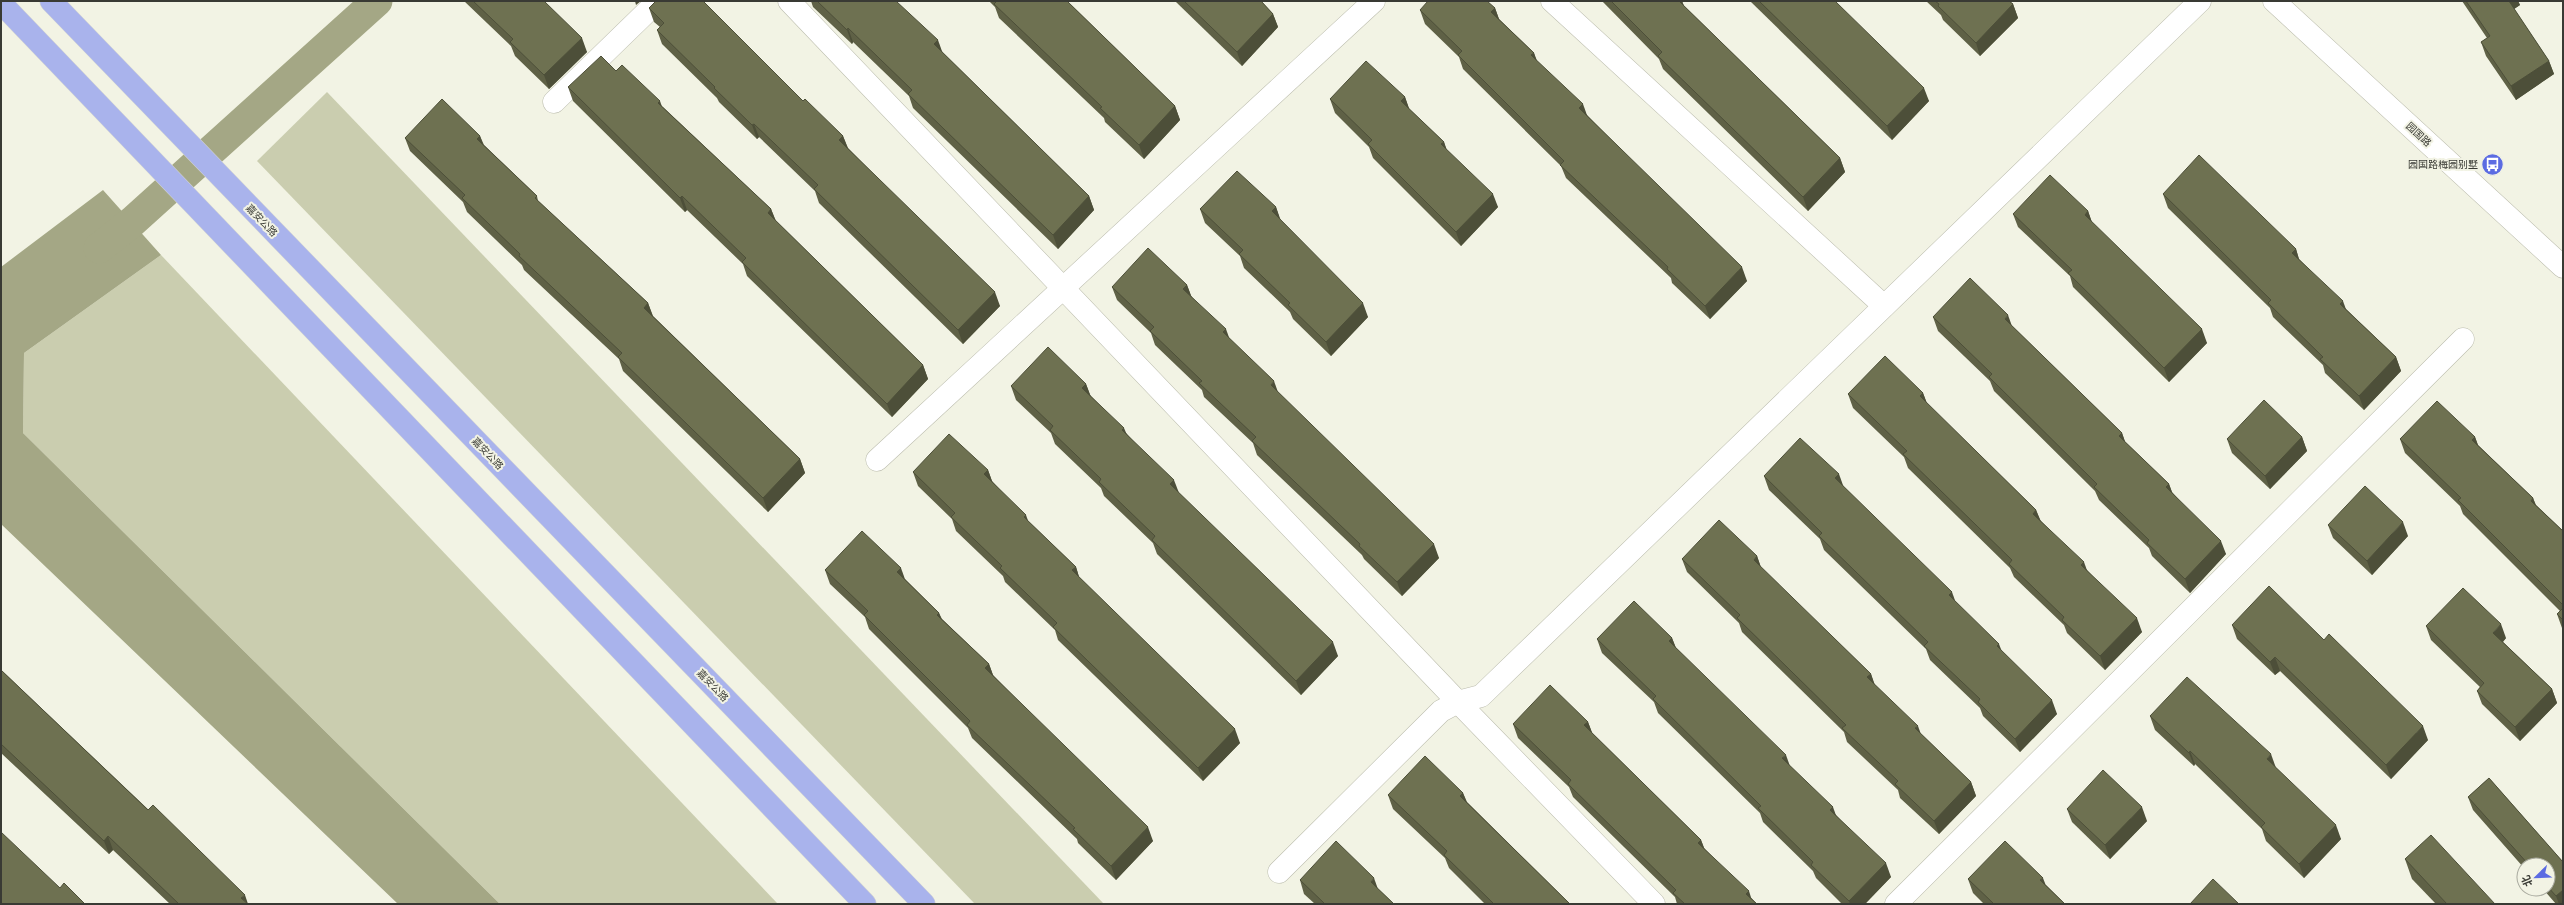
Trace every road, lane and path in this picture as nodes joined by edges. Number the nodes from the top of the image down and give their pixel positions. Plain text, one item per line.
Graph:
1 (51, 1) edge
2 (658, 1) edge
3 (790, 1) edge
4 (1374, 1) edge
5 (1552, 1) edge
6 (2200, 1) edge
7 (2274, 1) edge
8 (1, 3) edge
9 (554, 102) dead end
10 (2563, 267) edge
11 (1063, 288) junction
12 (1884, 306) junction
13 (2463, 340) dead end
14 (877, 460) dead end
15 (1458, 702) junction
16 (1279, 872) dead end
17 (865, 904) edge
18 (924, 904) edge
19 (1654, 904) edge
20 (1896, 904) edge

1 - 18 main road, 嘉安公路
2 - 9 street
3 - 11 street
4 - 11 street
5 - 12 street
6 - 12 street
7 - 10 street, 园国路
8 - 17 main road
11 - 14 street
11 - 15 street
12 - 15 street
13 - 20 street
15 - 16 street
15 - 19 street

